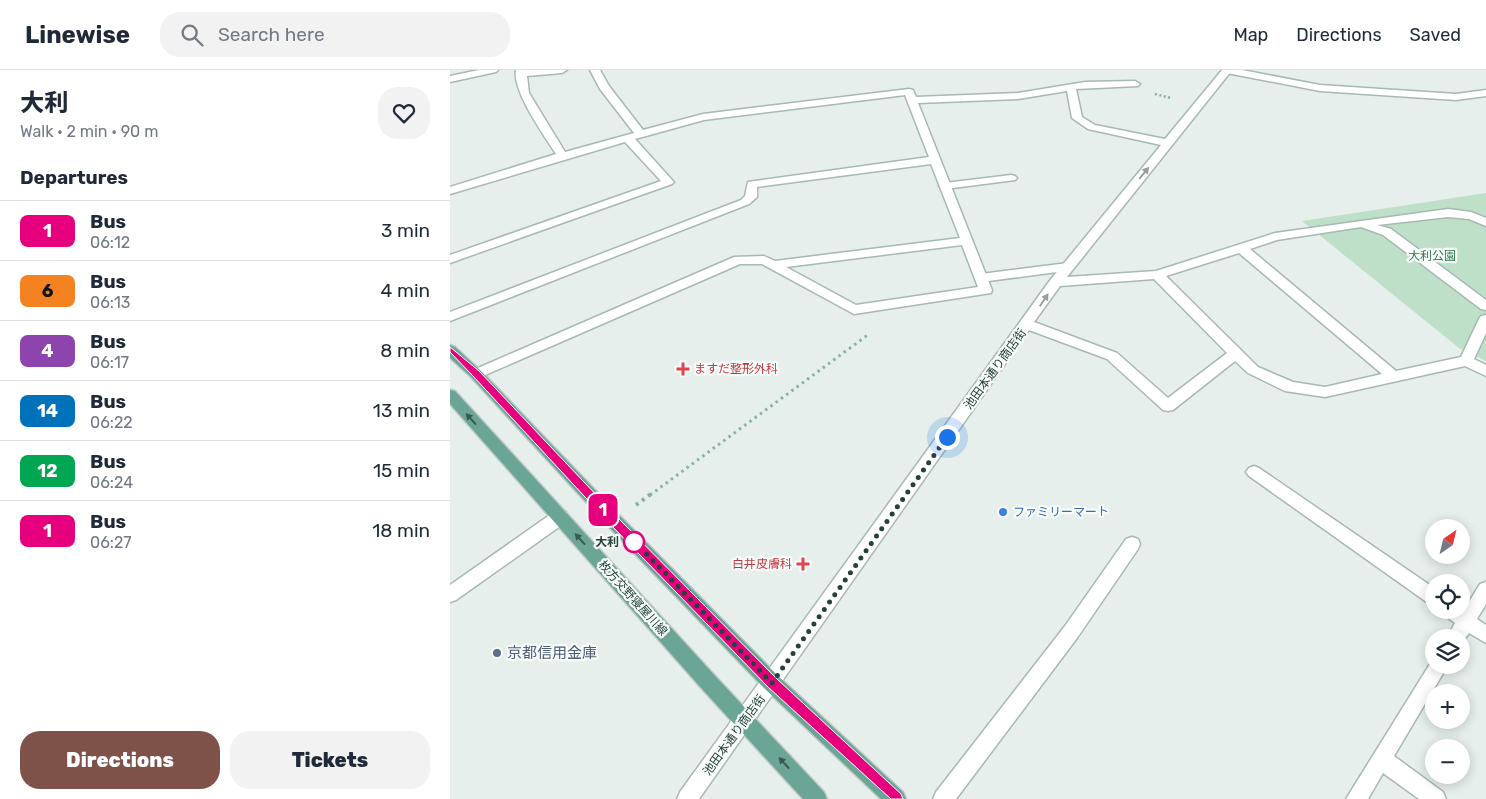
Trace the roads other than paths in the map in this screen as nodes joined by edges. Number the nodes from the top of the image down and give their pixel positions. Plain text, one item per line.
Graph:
1 (493, 70) edge
2 (562, 70) edge
3 (595, 70) edge
4 (1227, 70) edge
5 (521, 72) edge
6 (450, 80) edge
7 (1134, 84) road end
8 (1071, 87) junction
9 (1486, 93) edge
10 (912, 100) junction
11 (640, 134) junction
12 (627, 137) junction
13 (1168, 143) junction
14 (562, 156) junction
15 (935, 160) junction
16 (1010, 178) dead end
17 (945, 186) junction
18 (450, 191) edge
19 (1486, 222) edge
20 (1360, 224) junction
21 (966, 240) junction
22 (1241, 248) junction
23 (450, 259) edge
24 (773, 265) junction
25 (1068, 267) junction
26 (1157, 275) junction
27 (981, 278) junction
28 (1056, 282) junction
29 (1486, 306) edge
30 (450, 317) edge
31 (1486, 319) edge
32 (1027, 324) junction
33 (450, 350) edge
34 (1236, 353) junction
35 (1466, 361) junction
36 (1486, 371) edge
37 (476, 374) junction
38 (1394, 377) junction
39 (450, 395) edge
40 (1254, 472) dead end
41 (560, 518) junction
42 (1132, 544) dead end
43 (1486, 589) edge
44 (1425, 592) edge
45 (450, 595) edge
46 (1463, 619) edge
47 (1466, 621) junction
48 (1461, 629) edge
49 (1486, 636) edge
50 (1434, 674) edge
51 (772, 683) junction
52 (744, 721) junction
53 (1382, 759) junction
54 (688, 799) edge
55 (817, 799) edge
56 (896, 799) edge
57 (943, 799) edge
58 (1356, 799) edge
59 (1436, 799) edge

1 - 6 street
2 - 5 street
3 - 11 street
4 - 9 street
4 - 13 street, 池田本通り商店街
5 - 14 street
7 - 8 street
8 - 10 street
8 - 13 street
10 - 11 street
10 - 15 street
11 - 12 street
12 - 14 street
12 - 23 street
25 -> 13 street, 池田本通り商店街
14 - 18 street
15 - 17 street
15 - 30 street
16 - 17 street
17 - 21 street
19 - 20 street
20 - 22 street
20 - 29 street
21 - 24 street
21 - 27 street
22 - 26 street
22 - 38 street
24 - 27 street
24 - 37 street
25 - 27 street
25 - 28 street, 池田本通り商店街
26 - 28 street
26 - 34 street
32 -> 28 street, 池田本通り商店街
31 - 35 street
32 - 34 street
32 - 51 street, 池田本通り商店街
33 - 37 main road
34 - 38 street
35 - 36 street
35 - 38 street
37 - 51 main road
41 -> 39 main road, 枚方交野寝屋川線
40 - 44 street
41 - 45 street
52 -> 41 main road, 枚方交野寝屋川線
42 - 57 street
43 - 47 street
46 - 47 street
47 - 48 street
47 - 49 street
50 - 53 street
51 - 52 street, 池田本通り商店街
51 - 56 main road
52 - 54 street, 池田本通り商店街
55 -> 52 main road, 枚方交野寝屋川線
53 - 58 street
53 - 59 street

